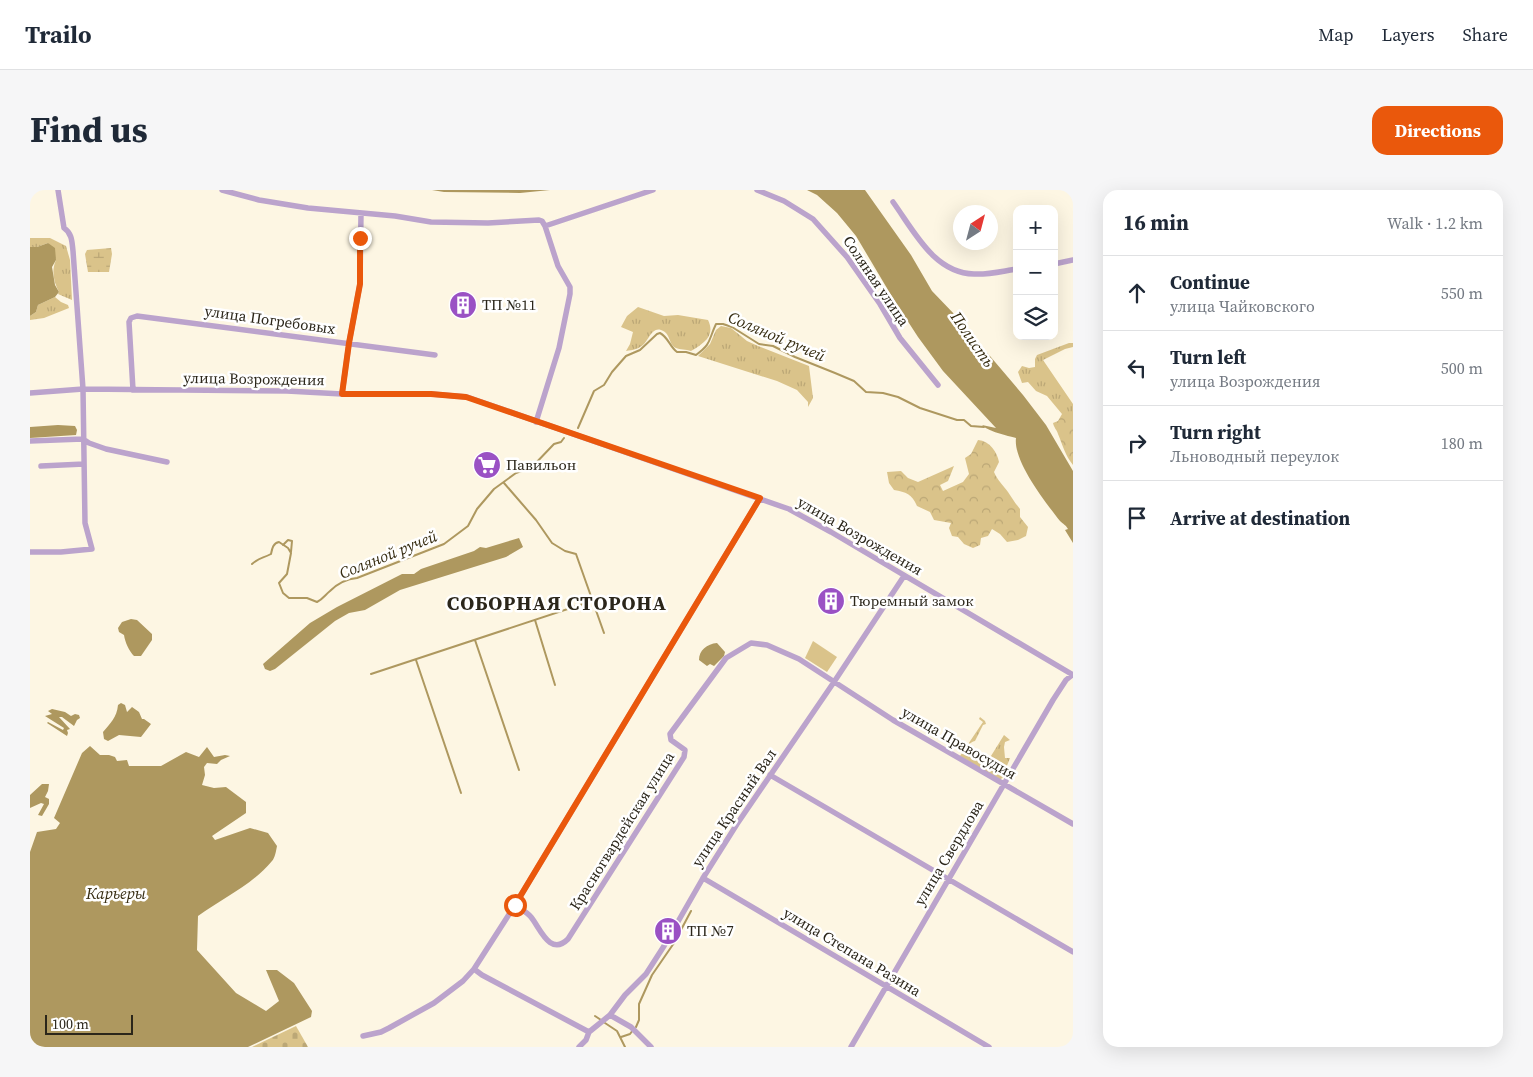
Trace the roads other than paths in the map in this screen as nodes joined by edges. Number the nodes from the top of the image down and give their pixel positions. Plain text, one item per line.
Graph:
1 (58, 190) edge
2 (222, 190) edge
3 (653, 190) edge
4 (757, 190) edge
5 (893, 202) dead end
6 (361, 214) junction
7 (545, 226) junction
8 (1073, 260) edge
9 (1058, 263) edge
10 (1013, 269) edge
11 (349, 343) junction
12 (435, 355) dead end
13 (938, 385) dead end
14 (83, 389) junction
15 (133, 390) junction
16 (30, 393) edge
17 (342, 394) junction
18 (536, 422) junction
19 (83, 439) junction
20 (30, 441) edge
21 (167, 462) dead end
22 (84, 464) junction
23 (42, 466) dead end
24 (760, 498) junction
25 (30, 552) edge
26 (904, 576) junction
27 (1073, 675) edge
28 (834, 682) junction
29 (770, 776) junction
30 (1005, 784) junction
31 (1073, 824) edge
32 (703, 878) junction
33 (948, 879) junction
34 (515, 905) junction
35 (1073, 952) edge
36 (474, 969) junction
37 (886, 986) junction
38 (610, 1016) junction
39 (590, 1032) junction
40 (363, 1036) dead end
41 (579, 1047) edge
42 (651, 1047) edge
43 (851, 1047) edge
44 (989, 1047) edge

1 - 14 street
2 - 6 street
3 - 7 street
4 - 13 street, Соляная улица
5 - 10 street
6 - 7 street
6 - 11 street
7 - 18 street
8 - 9 street
11 - 12 street, улица Погребовых
11 - 15 street, улица Погребовых
11 - 17 street
14 - 15 street, улица Возрождения
14 - 16 street, улица Возрождения
14 - 19 street
15 - 17 street, улица Возрождения
17 - 18 street, улица Возрождения
18 - 24 street, улица Возрождения
19 - 20 street
19 - 21 street
19 - 22 street
22 - 23 street
22 - 25 street
24 - 26 street, улица Возрождения
24 - 34 street
26 - 27 street, улица Возрождения
26 - 28 street, улица Красный Вал
27 - 30 street, улица Свердлова
28 - 29 street, улица Красный Вал
28 - 30 street, улица Правосудия
28 - 34 street, Красногвардейская улица
29 - 32 street, улица Красный Вал
29 - 33 street
30 - 31 street, улица Правосудия
30 - 33 street, улица Свердлова
32 - 37 street, улица Степана Разина
32 - 38 street, улица Красный Вал
33 - 35 street
33 - 37 street, улица Свердлова
34 - 36 street
36 - 39 street
36 - 40 street
37 - 43 street, улица Свердлова
37 - 44 street, улица Степана Разина
38 - 39 street, улица Красный Вал
38 - 42 street
39 - 41 street, улица Красный Вал

